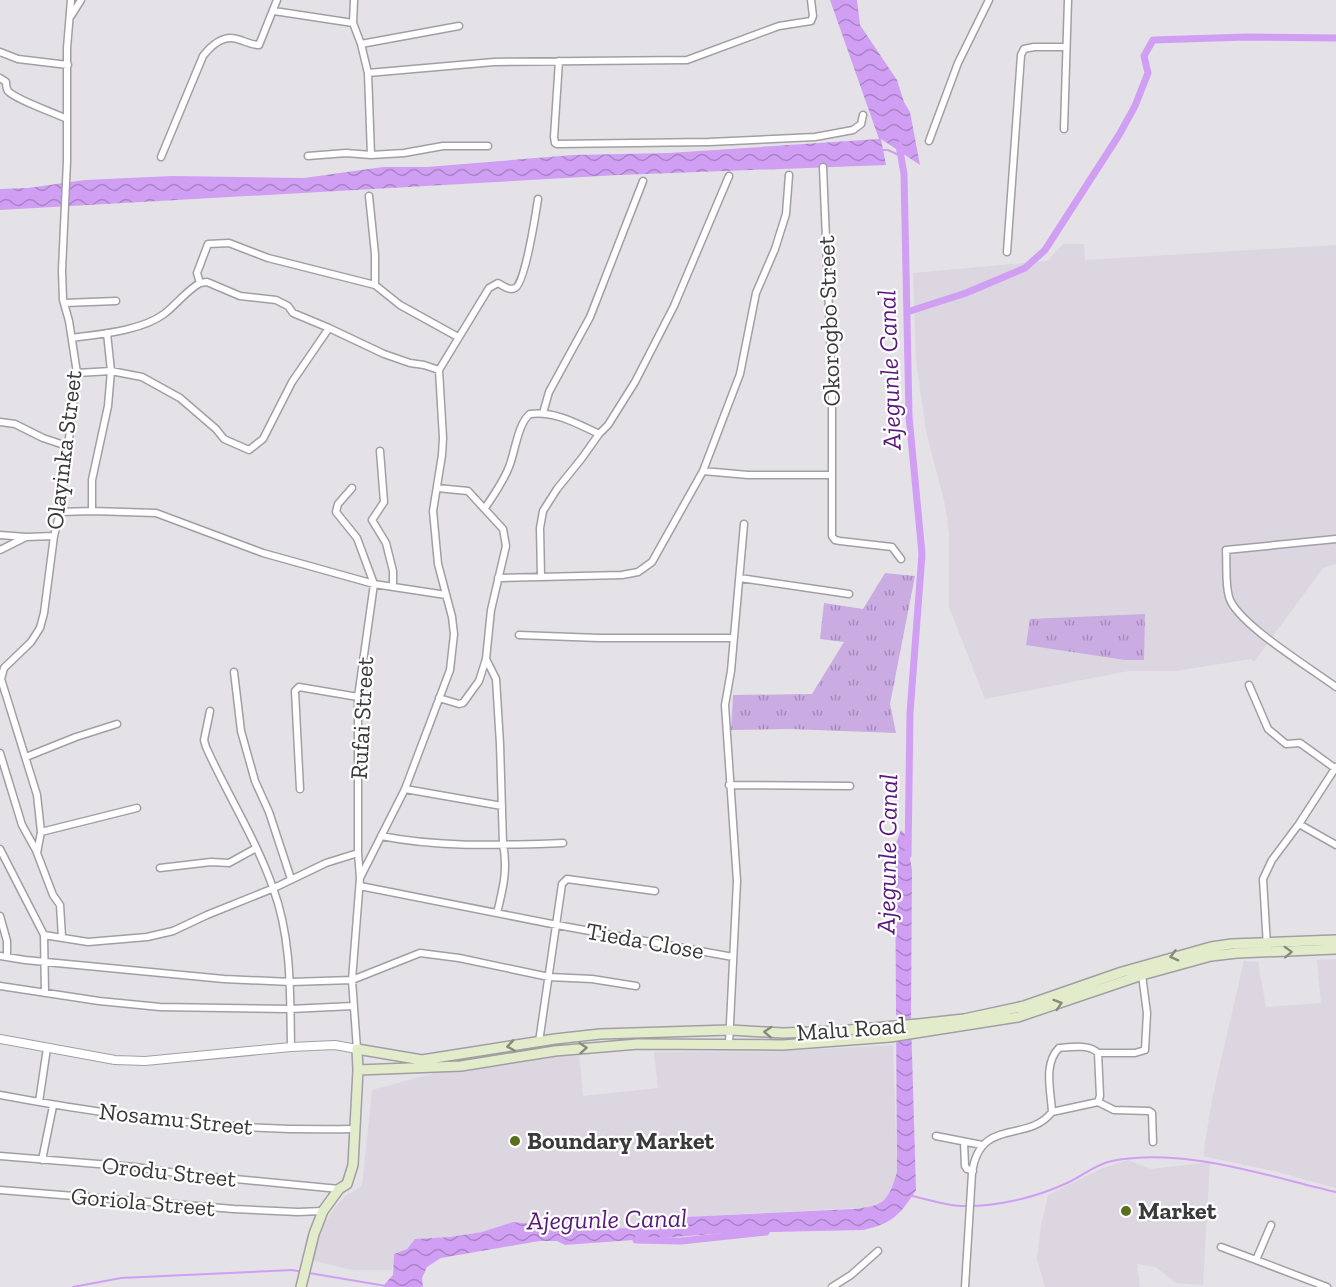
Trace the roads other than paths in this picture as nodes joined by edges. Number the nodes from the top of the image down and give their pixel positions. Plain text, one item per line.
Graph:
1 (71, 0) edge
2 (81, 0) edge
3 (277, 0) edge
4 (354, 0) edge
5 (811, 0) edge
6 (989, 0) edge
7 (1068, 0) edge
8 (274, 11) junction
9 (69, 19) junction
10 (353, 23) junction
11 (459, 26) dead end
12 (361, 44) junction
13 (1066, 47) junction
14 (0, 52) edge
15 (559, 61) junction
16 (68, 65) junction
17 (368, 72) junction
18 (0, 78) edge
19 (863, 115) dead end
20 (68, 119) junction
21 (1064, 129) dead end
22 (929, 141) dead end
23 (488, 146) dead end
24 (370, 155) junction
25 (308, 156) dead end
26 (161, 157) dead end
27 (823, 167) dead end
28 (789, 175) dead end
29 (729, 176) dead end
30 (643, 181) dead end
31 (369, 196) dead end
32 (538, 199) dead end
33 (1007, 252) dead end
34 (200, 283) junction
35 (375, 285) junction
36 (63, 301) junction
37 (117, 301) dead end
38 (329, 328) junction
39 (106, 333) junction
40 (458, 337) junction
41 (72, 338) junction
42 (439, 370) junction
43 (111, 371) junction
44 (77, 373) junction
45 (543, 412) junction
46 (0, 422) edge
47 (599, 434) junction
48 (67, 446) junction
49 (380, 451) dead end
50 (703, 471) junction
51 (831, 475) junction
52 (352, 488) dead end
53 (436, 488) junction
54 (485, 508) junction
55 (92, 511) junction
56 (60, 512) junction
57 (744, 524) dead end
58 (0, 535) edge
59 (54, 536) junction
60 (26, 537) junction
61 (1336, 539) edge
62 (0, 550) edge
63 (901, 559) dead end
64 (541, 577) junction
65 (498, 578) junction
66 (740, 578) junction
67 (374, 584) junction
68 (393, 587) junction
69 (849, 594) dead end
70 (446, 595) junction
71 (519, 635) dead end
72 (735, 638) junction
73 (486, 659) junction
74 (234, 672) dead end
75 (1249, 685) dead end
76 (1336, 687) edge
77 (358, 697) junction
78 (439, 698) junction
79 (210, 711) dead end
80 (117, 724) dead end
81 (0, 753) edge
82 (26, 757) junction
83 (1336, 768) edge
84 (729, 785) junction
85 (850, 786) dead end
86 (300, 789) dead end
87 (405, 789) junction
88 (502, 806) junction
89 (136, 808) dead end
90 (1299, 824) junction
91 (41, 832) junction
92 (381, 836) junction
93 (563, 843) dead end
94 (503, 844) junction
95 (1336, 845) edge
96 (256, 848) junction
97 (0, 849) edge
98 (37, 853) junction
99 (358, 853) junction
100 (160, 868) dead end
101 (360, 878) junction
102 (291, 879) junction
103 (360, 886) junction
104 (274, 888) junction
105 (655, 891) dead end
106 (497, 913) junction
107 (0, 916) edge
108 (557, 926) junction
109 (44, 935) junction
110 (62, 937) junction
111 (1336, 940) edge
112 (1267, 947) junction
113 (1336, 949) edge
114 (3, 956) edge
115 (733, 957) junction
116 (45, 961) junction
117 (1142, 975) junction
118 (549, 976) junction
119 (352, 980) junction
120 (291, 982) junction
121 (1108, 982) junction
122 (0, 986) edge
123 (636, 986) dead end
124 (45, 993) junction
125 (353, 1006) junction
126 (290, 1009) junction
127 (730, 1030) junction
128 (889, 1032) junction
129 (0, 1039) edge
130 (555, 1039) junction
131 (539, 1042) junction
132 (729, 1044) junction
133 (291, 1047) junction
134 (47, 1048) junction
135 (354, 1048) junction
136 (555, 1050) junction
137 (370, 1051) junction
138 (1098, 1053) junction
139 (358, 1070) junction
140 (371, 1070) junction
141 (0, 1095) edge
142 (39, 1102) junction
143 (1098, 1102) junction
144 (53, 1106) junction
145 (1052, 1112) junction
146 (354, 1129) junction
147 (936, 1136) dead end
148 (964, 1142) junction
149 (1153, 1142) dead end
150 (981, 1145) junction
151 (0, 1156) edge
152 (42, 1160) junction
153 (973, 1171) junction
154 (339, 1189) junction
155 (0, 1190) edge
156 (323, 1211) junction
157 (1271, 1225) dead end
158 (1221, 1247) dead end
159 (878, 1251) dead end
160 (1256, 1260) junction
161 (301, 1287) edge
162 (832, 1287) edge
163 (964, 1287) edge
164 (1327, 1287) edge

1 - 9 street, Olayinka Street
2 - 9 street
3 - 8 street
4 - 10 street
5 - 15 street
6 - 22 street
7 - 13 street
8 - 10 street
8 - 26 street
9 - 16 street, Olayinka Street
10 - 12 street
11 - 12 street
12 - 17 street
13 - 21 street
13 - 33 street
14 - 16 street
15 - 17 street
15 - 19 street
16 - 20 street, Olayinka Street
17 - 24 street
18 - 20 street
20 - 36 street, Olayinka Street
23 - 24 street
24 - 25 street
27 - 51 street, Okorogbo Street
28 - 50 street
29 - 47 street
30 - 45 street
31 - 35 street
32 - 40 street
34 - 35 street
34 - 38 street
34 - 39 street
35 - 40 street
36 - 37 street
36 - 41 street, Olayinka Street
38 - 42 street
38 - 43 street
39 - 41 street
39 - 43 street
40 - 42 street
41 - 44 street, Olayinka Street
42 - 53 street
43 - 44 street
43 - 55 street
44 - 48 street, Olayinka Street
45 - 47 street
45 - 54 street
46 - 48 street
47 - 64 street
48 - 56 street, Olayinka Street
49 - 68 street
50 - 51 street
50 - 64 street
51 - 63 street, Okorogbo Street
52 - 67 street
53 - 54 street
53 - 70 street
54 - 65 street
55 - 56 street
55 - 67 street
56 - 59 street, Olayinka Street
57 - 66 street
58 - 60 street
59 - 60 street
59 - 82 street, Olayinka Street
60 - 62 street
61 - 76 street
64 - 65 street
65 - 73 street
66 - 69 street
66 - 72 street
67 - 68 street
67 - 77 street, Rufai Street
68 - 70 street
70 - 78 street
71 - 72 street
72 - 84 street
73 - 78 street
73 - 88 street
74 - 102 street
75 - 83 street
77 - 86 street
77 - 99 street, Rufai Street
78 - 87 street
79 - 96 street
80 - 82 street
81 - 98 street
82 - 91 street
83 - 90 street
84 - 85 street
84 - 115 street
87 - 88 street
87 - 92 street
88 - 94 street
89 - 91 street
90 - 95 street
90 - 112 street
91 - 98 street
92 - 94 street
92 - 101 street
93 - 94 street
94 - 106 street
96 - 100 street
96 - 104 street
97 - 109 street
98 - 110 street
99 - 101 street, Rufai Street
99 - 102 street
101 - 103 street, Rufai Street
102 - 104 street
103 - 106 street, Tieda Close
103 - 119 street, Rufai Street
104 - 110 street
104 - 120 street
105 - 108 street
106 - 108 street, Tieda Close
107 - 114 street
108 - 115 street, Tieda Close
108 - 118 street
109 - 110 street
109 - 116 street
111 - 112 main road, Malu Road
112 -> 113 main road, Malu Road
112 - 117 main road, Malu Road
112 -> 121 main road, Malu Road
114 - 116 street
115 - 127 street
116 - 120 street
116 - 124 street
117 - 121 main road, Malu Road
117 - 138 street
118 - 119 street
118 - 123 street
118 - 131 street
119 - 120 street
119 - 125 street, Rufai Street
120 - 126 street
121 - 128 main road, Malu Road
122 - 124 street
124 - 126 street
125 - 126 street
125 - 135 street, Rufai Street
126 - 133 street
128 -> 127 main road, Malu Road
127 - 130 main road, Malu Road
127 - 132 street
128 - 132 main road, Malu Road
129 - 134 street
130 - 131 main road, Malu Road
130 - 136 main road
131 -> 137 main road, Malu Road
136 -> 132 main road, Malu Road
133 - 134 street
133 - 135 street
134 - 142 street
135 - 137 main road, Malu Road
135 - 139 main road
136 - 140 main road, Malu Road
137 - 140 main road
138 - 143 street
138 - 145 street
139 - 140 main road, Malu Road
139 - 146 main road
141 - 142 street, Nosamu Street
142 - 144 street, Nosamu Street
143 - 145 street
143 - 149 street
144 - 146 street, Nosamu Street
144 - 152 street
145 - 150 street
146 - 154 main road
147 - 148 street
148 - 150 street
148 - 153 street
150 - 153 street
151 - 152 street, Orodu Street
152 - 154 street, Orodu Street
153 - 163 street
154 - 156 main road
155 - 156 street, Goriola Street
156 - 161 main road
157 - 160 street
158 - 160 street
159 - 162 street
160 - 164 street

